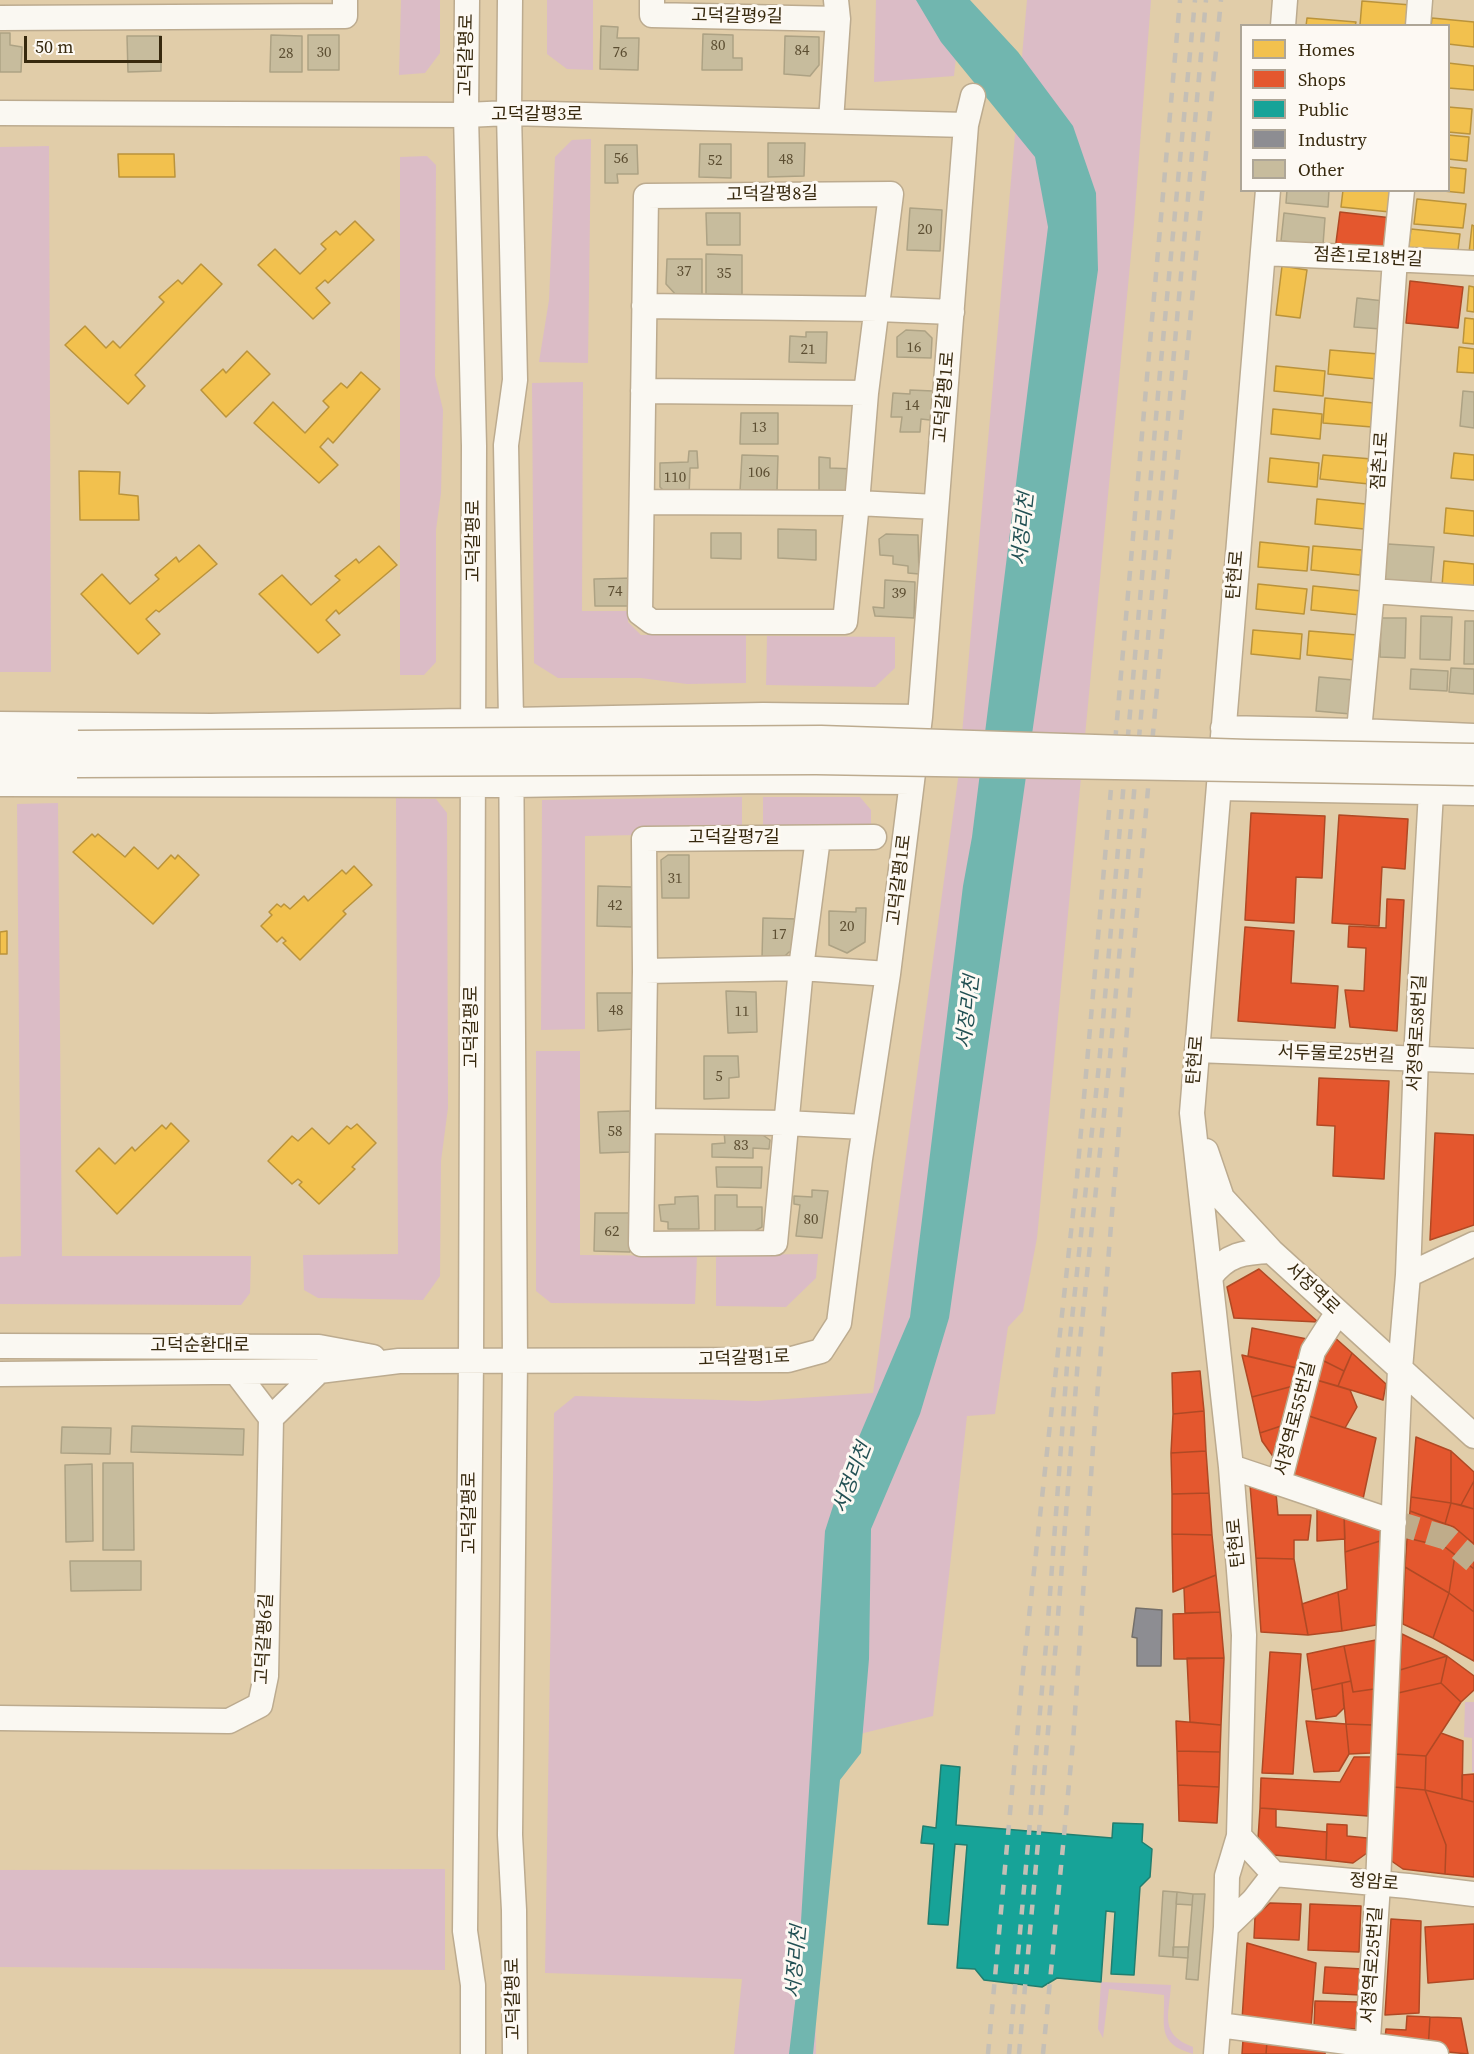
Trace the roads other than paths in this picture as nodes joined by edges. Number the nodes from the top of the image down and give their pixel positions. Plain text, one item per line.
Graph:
1 (345, 0) edge
2 (467, 0) edge
3 (510, 0) edge
4 (652, 0) edge
5 (1285, 0) edge
6 (1420, 0) edge
7 (121, 9) edge
8 (837, 9) edge
9 (0, 18) edge
10 (1283, 24) edge
11 (1418, 24) edge
12 (973, 96) dead end
13 (0, 113) edge
14 (509, 113) junction
15 (466, 115) junction
16 (831, 121) junction
17 (966, 125) junction
18 (1268, 192) edge
19 (1402, 192) edge
20 (1263, 253) junction
21 (1395, 259) junction
22 (1474, 263) edge
23 (644, 306) junction
24 (878, 309) junction
25 (952, 312) junction
26 (643, 391) junction
27 (866, 393) junction
28 (642, 501) junction
29 (857, 503) junction
30 (936, 507) junction
31 (1372, 591) junction
32 (1474, 598) edge
33 (763, 715) junction
34 (920, 717) junction
35 (473, 720) junction
36 (511, 720) junction
37 (0, 724) edge
38 (1223, 728) junction
39 (1359, 731) junction
40 (1474, 736) edge
41 (0, 743) edge
42 (78, 754) junction
43 (1474, 756) edge
44 (0, 764) edge
45 (1474, 773) edge
46 (763, 781) junction
47 (912, 782) junction
48 (0, 784) edge
49 (473, 785) junction
50 (512, 785) junction
51 (1219, 788) junction
52 (1431, 792) junction
53 (1474, 793) edge
54 (874, 837) dead end
55 (819, 838) junction
56 (801, 968) junction
57 (645, 971) junction
58 (888, 974) junction
59 (1197, 1050) junction
60 (1416, 1058) junction
61 (1474, 1061) edge
62 (1192, 1113) junction
63 (644, 1121) junction
64 (785, 1123) junction
65 (864, 1127) junction
66 (1474, 1244) edge
67 (1270, 1251) junction
68 (1408, 1275) junction
69 (1210, 1277) junction
70 (1338, 1312) junction
71 (0, 1346) edge
72 (471, 1360) junction
73 (514, 1360) junction
74 (399, 1361) junction
75 (1400, 1369) junction
76 (319, 1371) junction
77 (236, 1372) junction
78 (0, 1374) edge
79 (271, 1418) junction
80 (1474, 1436) edge
81 (1231, 1467) junction
82 (1279, 1483) junction
83 (1395, 1522) junction
84 (0, 1718) edge
85 (1239, 1836) junction
86 (1274, 1874) junction
87 (1378, 1884) junction
88 (1474, 1894) edge
89 (1226, 1895) junction
90 (1253, 1901) junction
91 (1226, 1927) junction
92 (1219, 2025) junction
93 (1368, 2050) edge
94 (473, 2054) edge
95 (515, 2054) edge
96 (1216, 2054) edge
97 (1436, 2054) edge

1 - 7 street
2 - 15 street, 고덕갈평로
3 - 14 street, 고덕갈평로
4 - 8 street, 고덕갈평9길
5 - 10 street
6 - 11 street
7 - 9 street
8 - 16 street, 고덕갈평9길
12 - 17 street, 고덕갈평1로
13 - 15 street, 고덕갈평3로
14 - 15 street, 고덕갈평3로
14 - 16 street, 고덕갈평3로
14 - 36 street, 고덕갈평로
15 - 35 street, 고덕갈평로
16 - 17 street, 고덕갈평3로
17 - 25 street, 고덕갈평1로
18 - 20 street, 탄현로
19 - 21 street, 점촌1로
20 - 21 street, 점촌1로18번길
20 - 38 street, 탄현로
21 - 22 street, 점촌1로18번길
21 - 31 street, 점촌1로
23 - 24 street
23 - 24 street, 고덕갈평8길
23 - 26 street, 고덕갈평8길
24 - 25 street
24 - 27 street, 고덕갈평8길
25 - 30 street, 고덕갈평1로
26 - 27 street
26 - 28 street, 고덕갈평8길
27 - 29 street, 고덕갈평8길
28 - 29 street
28 - 29 street, 고덕갈평8길
29 - 30 street
30 - 34 street, 고덕갈평1로
31 - 32 street
31 - 39 street, 점촌1로
33 - 34 street
33 - 36 street
33 - 46 street
34 - 47 street, 고덕갈평1로
35 - 36 street
35 - 37 street
35 - 49 street, 고덕갈평로
36 - 50 street, 고덕갈평로
38 - 39 street
38 - 51 street, 탄현로
39 - 40 street
41 - 42 street
42 - 43 street, bridge
42 - 44 street
42 - 45 street, bridge
46 - 47 street
46 - 50 street
47 - 58 street, 고덕갈평1로
48 - 49 street
49 - 50 street
49 - 72 street, 고덕갈평로
50 - 73 street, 고덕갈평로
51 - 52 street
51 - 59 street, 탄현로
52 - 53 street
52 - 60 street, 서정역로58번길
54 - 55 street
55 - 56 street, 고덕갈평7길
55 - 57 street, 고덕갈평7길
56 - 57 street
56 - 58 street
56 - 64 street, 고덕갈평7길
57 - 63 street, 고덕갈평7길
58 - 65 street, 고덕갈평1로
59 - 60 street, 서두물로25번길
59 - 62 street, 탄현로
60 - 61 street, 서두물로25번길
60 - 68 street, 서정역로58번길
62 - 67 street, 서정역로
62 - 69 street, 탄현로
63 - 64 street
63 - 64 street, 고덕갈평7길
64 - 65 street
65 - 73 street, 고덕갈평1로
66 - 68 street
67 - 69 street
67 - 70 street, 서정역로
68 - 75 street, 서정역로58번길
69 - 81 street, 탄현로
70 - 75 street, 서정역로
70 - 82 street, 서정역로55번길
71 - 74 street, 고덕순환대로
72 - 73 street, 고덕순환대로
72 - 74 street, 고덕순환대로
72 - 94 street, 고덕갈평로
73 - 95 street, 고덕갈평로
74 - 76 street, 고덕순환대로
75 - 80 street, 서정역로
75 - 83 street, 서정역로58번길
76 - 77 street, 고덕순환대로
76 - 79 street
77 - 78 street, 고덕순환대로
77 - 79 street
79 - 84 street, 고덕갈평6길
81 - 82 street
81 - 85 street, 탄현로
82 - 83 street, 서정역로55번길
83 - 87 street, 서정역로25번길
85 - 86 street
85 - 89 street, 탄현로
86 - 87 street, 정암로
86 - 90 street
87 - 88 street, 정암로
87 - 93 street, 서정역로25번길
89 - 90 street
89 - 91 street, 탄현로
90 - 91 street
91 - 92 street, 탄현로
92 - 93 street, 서정역로25번길
92 - 96 street, 탄현로
93 - 97 street, 서정역로25번길

